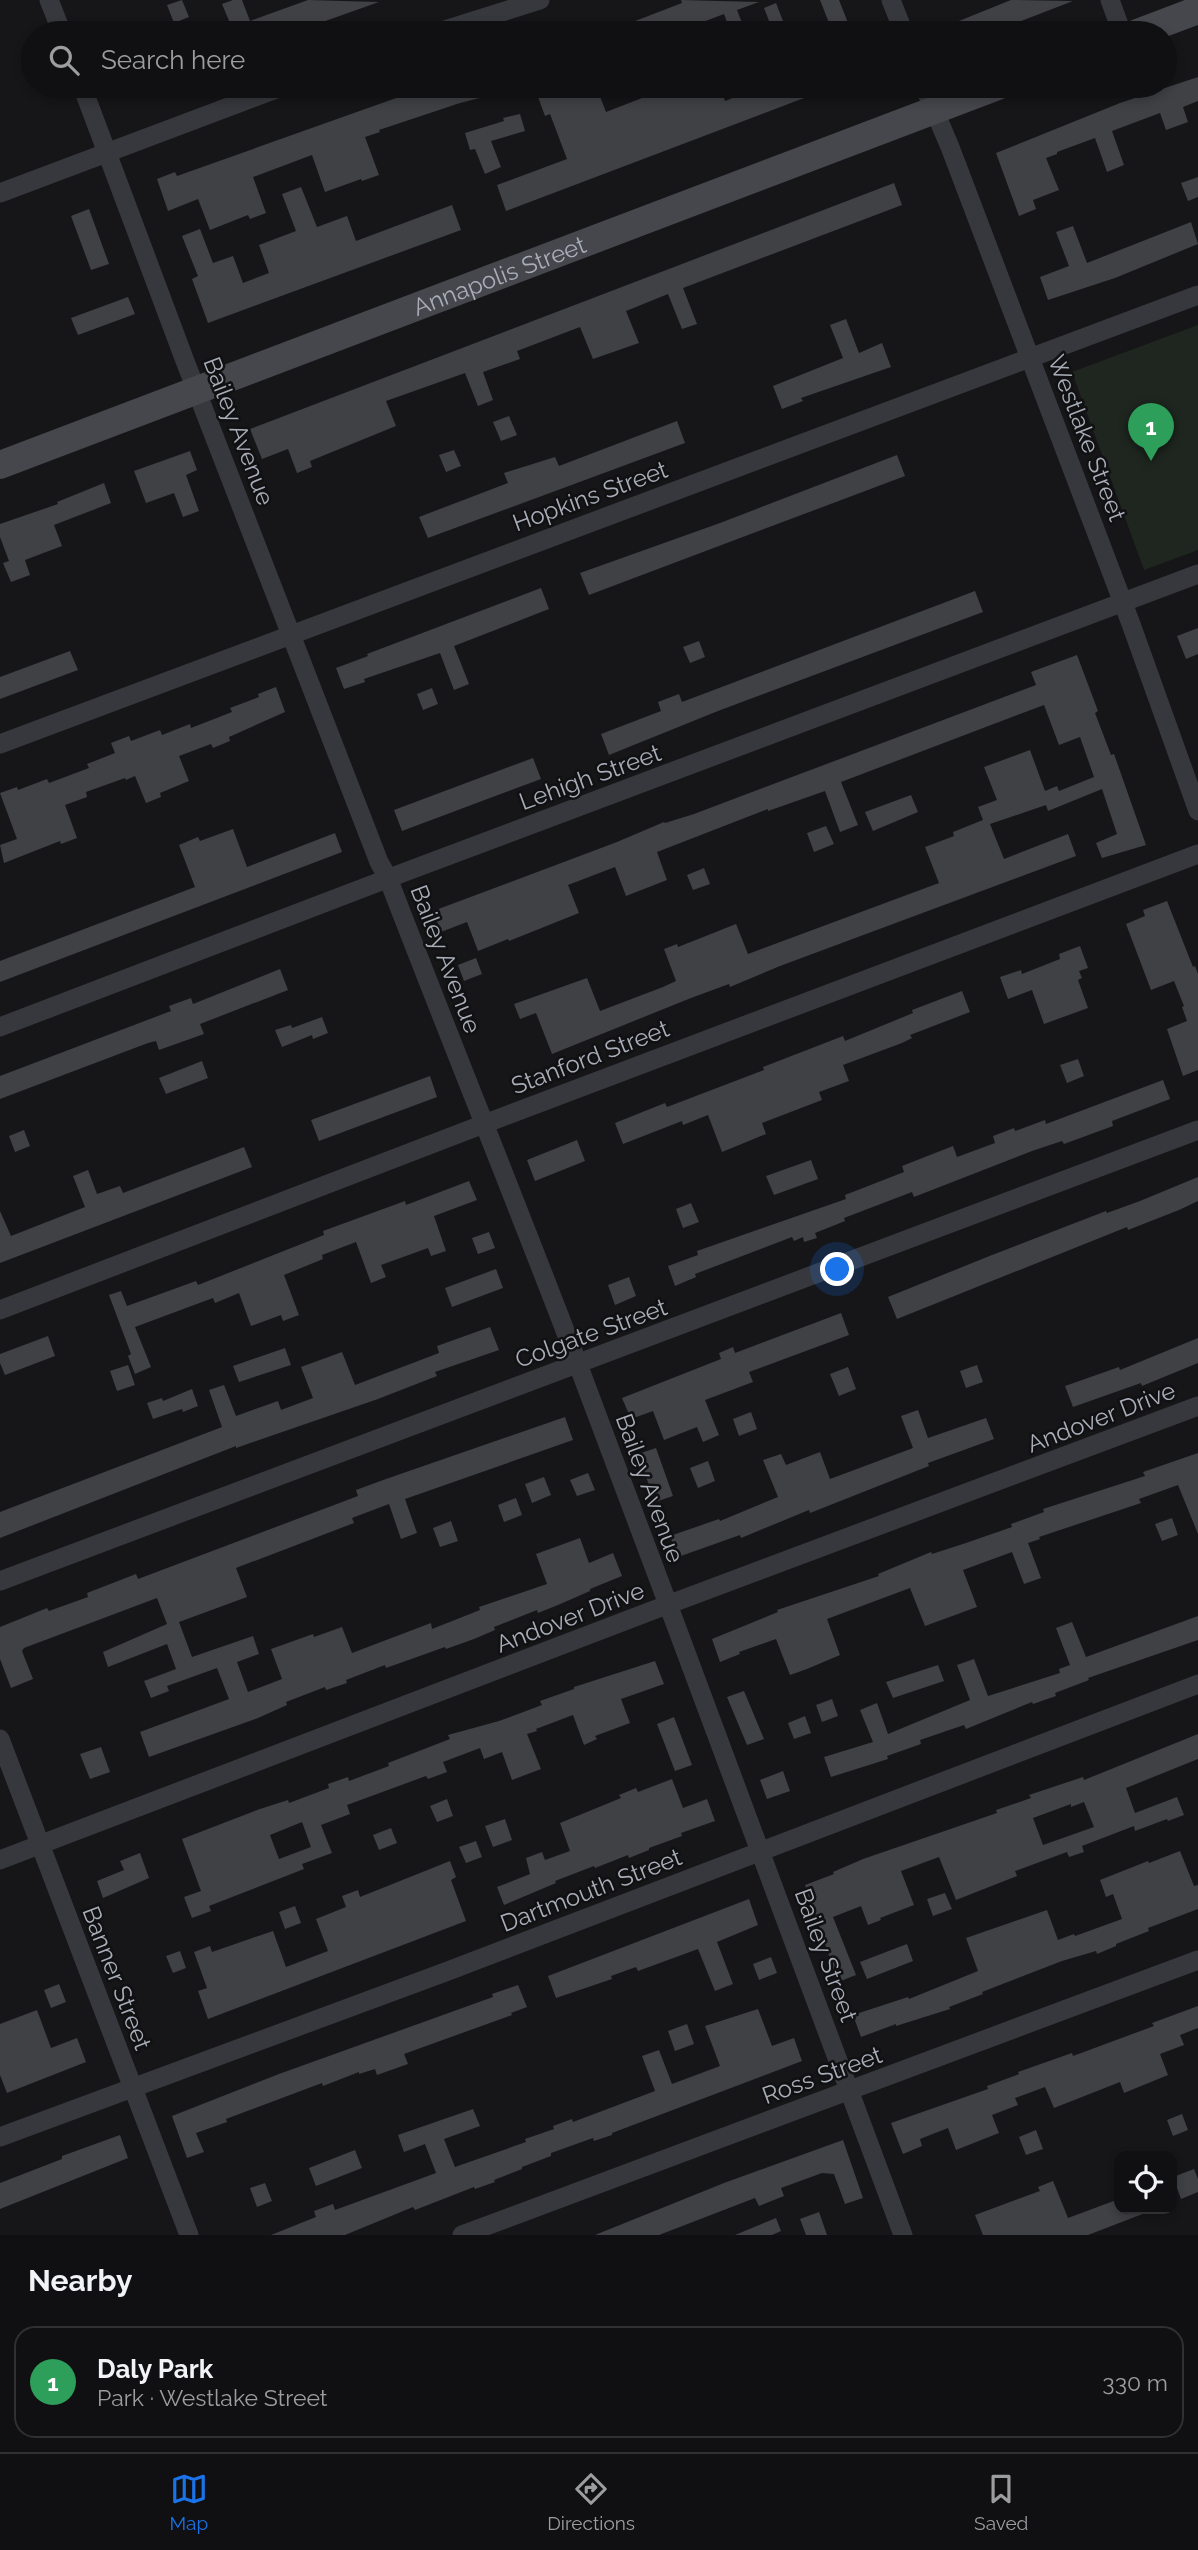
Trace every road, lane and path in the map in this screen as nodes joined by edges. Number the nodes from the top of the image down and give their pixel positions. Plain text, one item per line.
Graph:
1 (49, 0) edge
2 (540, 0) edge
3 (891, 0) edge
4 (1110, 0) edge
5 (1198, 10) edge
6 (57, 21) edge
7 (473, 21) edge
8 (899, 21) edge
9 (1118, 21) edge
10 (1169, 21) edge
11 (87, 98) edge
12 (252, 98) edge
13 (929, 98) edge
14 (108, 152) junction
15 (0, 193) edge
16 (1198, 295) edge
17 (1030, 358) junction
18 (197, 390) junction
19 (0, 465) edge
20 (1198, 574) edge
21 (1123, 603) junction
22 (290, 634) junction
23 (0, 744) edge
24 (1198, 811) edge
25 (1198, 854) edge
26 (388, 878) junction
27 (0, 1027) edge
28 (484, 1124) junction
29 (1198, 1130) edge
30 (0, 1310) edge
31 (578, 1364) junction
32 (1198, 1406) edge
33 (0, 1581) edge
34 (668, 1607) junction
35 (1198, 1684) edge
36 (0, 1739) edge
37 (40, 1845) junction
38 (761, 1850) junction
39 (0, 1860) edge
40 (1198, 1960) edge
41 (133, 2087) junction
42 (850, 2091) junction
43 (0, 2137) edge
44 (189, 2235) edge
45 (462, 2235) edge
46 (903, 2235) edge

1 - 6 street
2 - 7 street
3 - 8 street
4 - 9 street
5 - 10 street
11 - 14 street, Bailey Avenue
12 - 14 street
13 - 17 street, Westlake Street
13 - 18 street, Annapolis Street
14 - 15 street
14 - 18 street, Bailey Avenue
16 - 17 street, Hopkins Street
17 - 21 street, Westlake Street
17 - 22 street, Hopkins Street
18 - 19 street, Annapolis Street
18 - 22 street, Bailey Avenue
20 - 21 street, Lehigh Street
21 - 24 street, Westlake Street
21 - 26 street, Lehigh Street
22 - 23 street, Hopkins Street
22 - 26 street, Bailey Avenue
25 - 28 street, Stanford Street
26 - 27 street, Lehigh Street
26 - 28 street, Bailey Avenue
28 - 30 street, Stanford Street
28 - 31 street, Bailey Avenue
29 - 31 street, Colgate Street
31 - 33 street, Colgate Street
31 - 34 street, Bailey Avenue
32 - 34 street, Andover Drive
34 - 37 street, Andover Drive
34 - 38 street, Bailey Avenue
35 - 38 street, Dartmouth Street
36 - 37 street, Banner Street
37 - 39 street, Andover Drive
37 - 41 street, Banner Street
38 - 41 street, Dartmouth Street
38 - 42 street, Bailey Street
40 - 42 street, Ross Street
41 - 43 street, Dartmouth Street
41 - 44 street, Banner Street
42 - 45 street, Ross Street
42 - 46 street, Bailey Street

